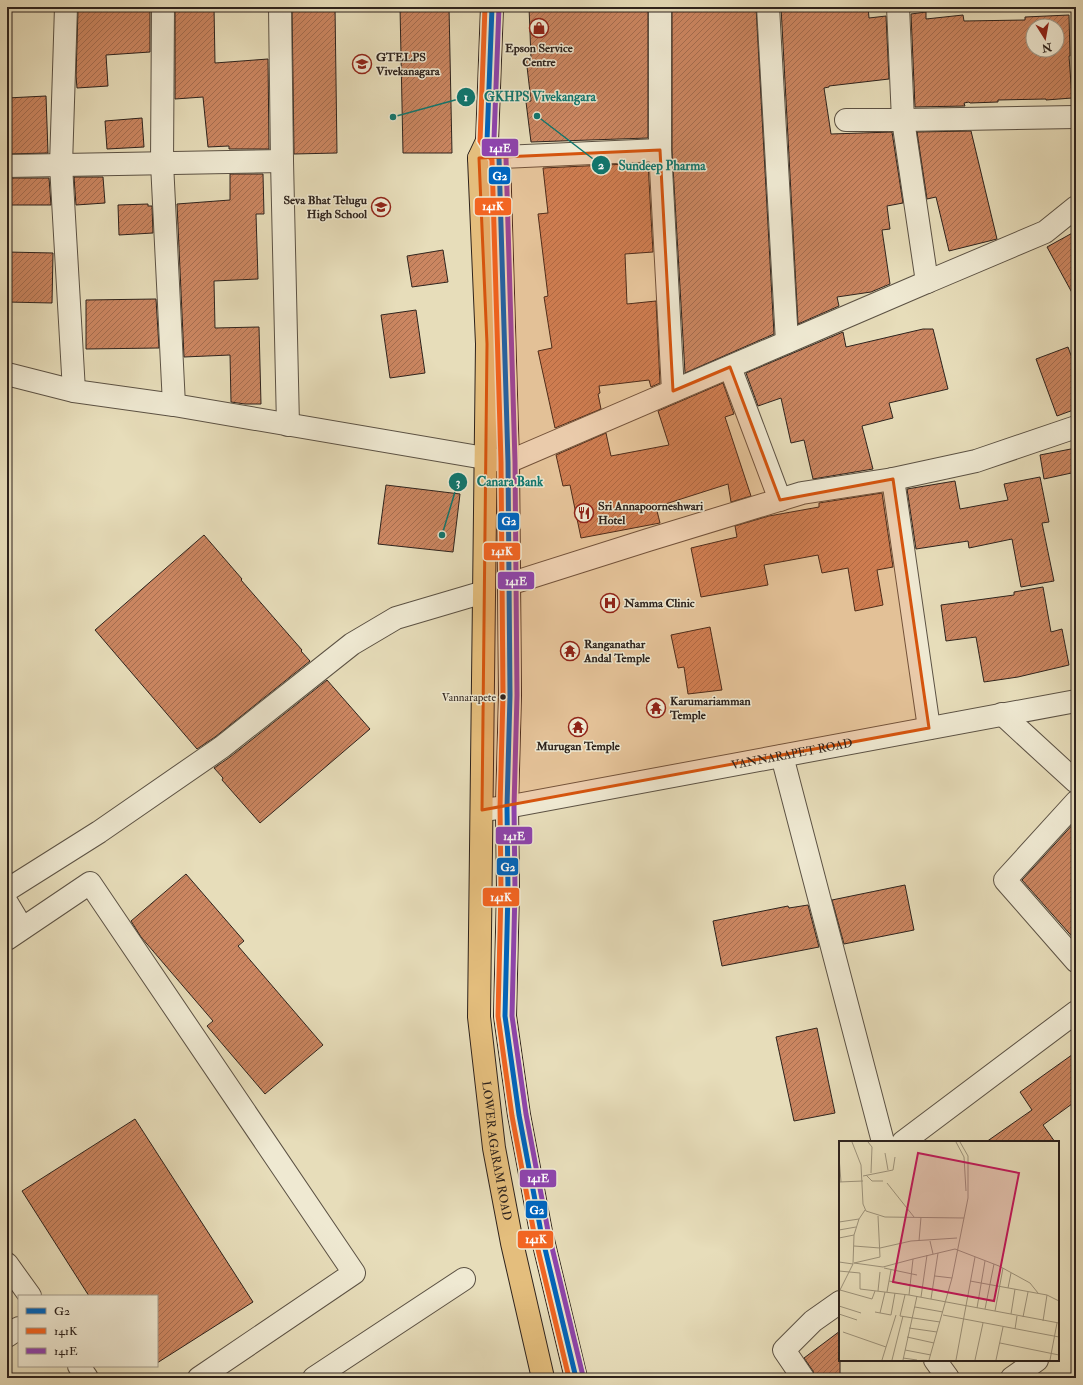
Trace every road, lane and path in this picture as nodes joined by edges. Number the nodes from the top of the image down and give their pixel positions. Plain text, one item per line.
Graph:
1 (66, 7) edge
2 (163, 7) edge
3 (280, 7) edge
4 (492, 7) edge
5 (660, 7) edge
6 (768, 7) edge
7 (898, 7) edge
8 (1076, 117) edge
9 (846, 120) dead end
10 (903, 120) junction
11 (660, 150) junction
12 (488, 153) junction
13 (282, 162) junction
14 (162, 163) junction
15 (61, 165) junction
16 (7, 166) edge
17 (1076, 207) edge
18 (927, 282) junction
19 (787, 342) junction
20 (730, 367) junction
21 (7, 374) edge
22 (74, 391) junction
23 (673, 391) junction
24 (174, 405) junction
25 (288, 425) junction
26 (1076, 426) edge
27 (485, 458) junction
28 (508, 462) junction
29 (893, 479) junction
30 (780, 500) junction
31 (509, 584) junction
32 (484, 592) junction
33 (1076, 701) edge
34 (1002, 714) junction
35 (929, 728) junction
36 (782, 756) junction
37 (1076, 782) edge
38 (1076, 802) edge
39 (507, 807) junction
40 (482, 810) junction
41 (7, 890) edge
42 (7, 903) edge
43 (15, 933) edge
44 (1076, 961) edge
45 (1076, 1012) edge
46 (883, 1141) edge
47 (904, 1141) edge
48 (7, 1264) edge
49 (464, 1279) dead end
50 (29, 1295) edge
51 (839, 1303) edge
52 (18, 1329) edge
53 (7, 1336) edge
54 (936, 1361) edge
55 (1036, 1361) edge
56 (80, 1367) edge
57 (87, 1378) edge
58 (200, 1378) edge
59 (314, 1378) edge
60 (543, 1378) edge
61 (576, 1378) edge
62 (803, 1378) edge
63 (948, 1378) edge
64 (1012, 1378) edge

1 - 15 street
2 - 14 street
3 - 13 street
4 - 12 main road
5 - 11 street
6 - 19 street
7 - 10 street
8 - 10 street
9 - 10 street
10 - 18 street
11 - 12 street
11 - 23 street
12 - 27 main road, LOWER AGARAM ROAD
12 - 28 main road
13 - 14 street
13 - 25 street
14 - 15 street
14 - 24 street
15 - 16 street
15 - 22 street
17 - 18 street
18 - 19 street
19 - 20 street
20 - 23 street
20 - 30 street
21 - 22 street
22 - 24 street
23 - 28 street
24 - 25 street
25 - 27 street
26 - 29 street
27 - 28 street
27 - 32 main road, LOWER AGARAM ROAD
28 - 31 main road
29 - 30 street
29 - 35 street
30 - 31 street
31 - 39 main road
32 - 40 main road, LOWER AGARAM ROAD
32 - 41 street
33 - 34 street, VANNARAPET ROAD
34 - 35 street, VANNARAPET ROAD
34 - 37 street
35 - 36 street, VANNARAPET ROAD
36 - 39 street, VANNARAPET ROAD
36 - 46 street
38 - 44 street
39 - 40 street, VANNARAPET ROAD
39 - 61 main road
40 - 60 main road, LOWER AGARAM ROAD
42 - 43 street
43 - 58 street
45 - 47 street
48 - 50 street
49 - 59 street
51 - 62 street
52 - 53 street
54 - 63 street
55 - 64 street
56 - 57 street

